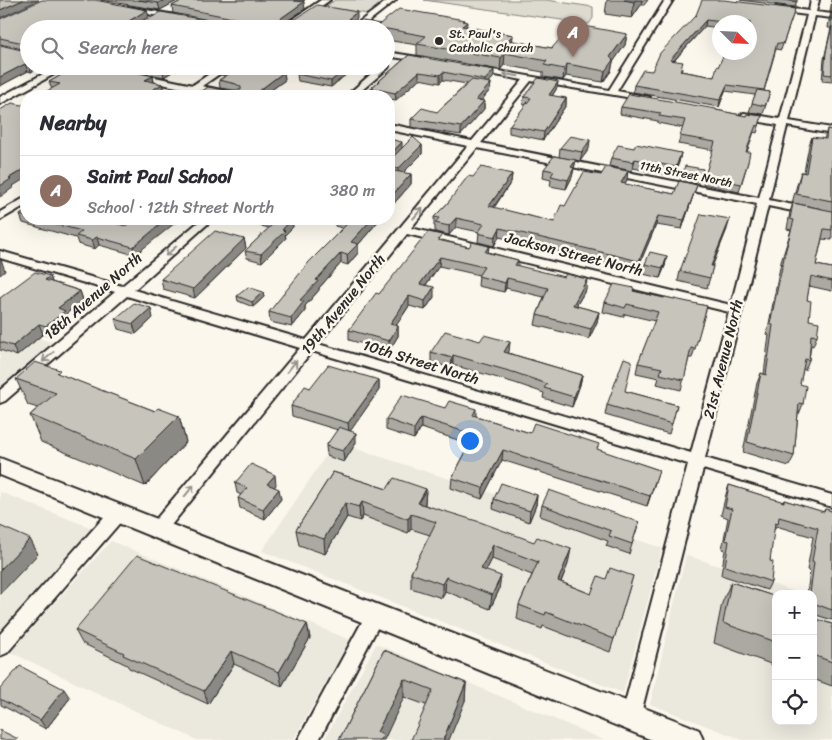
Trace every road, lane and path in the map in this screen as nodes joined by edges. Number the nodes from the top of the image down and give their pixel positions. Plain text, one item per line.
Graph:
1 (326, 0) edge
2 (392, 0) edge
3 (669, 0) edge
4 (815, 0) edge
5 (175, 7) edge
6 (127, 8) edge
7 (766, 8) edge
8 (161, 14) junction
9 (812, 14) junction
10 (832, 16) edge
11 (152, 19) edge
12 (189, 19) edge
13 (296, 20) edge
14 (366, 20) edge
15 (397, 56) edge
16 (433, 62) edge
17 (470, 68) edge
18 (48, 75) edge
19 (133, 75) edge
20 (214, 75) edge
21 (374, 75) edge
22 (529, 78) junction
23 (195, 88) junction
24 (20, 90) edge
25 (20, 90) edge
26 (192, 90) edge
27 (206, 90) edge
28 (357, 90) edge
29 (611, 92) junction
30 (0, 101) edge
31 (659, 101) edge
32 (736, 114) edge
33 (784, 122) junction
34 (395, 128) edge
35 (832, 131) edge
36 (475, 144) junction
37 (763, 202) junction
38 (20, 204) edge
39 (832, 216) edge
40 (0, 217) edge
41 (201, 225) edge
42 (404, 230) junction
43 (0, 254) edge
44 (124, 291) junction
45 (736, 310) junction
46 (309, 346) junction
47 (0, 398) edge
48 (697, 461) junction
49 (0, 466) edge
50 (832, 501) edge
51 (118, 513) junction
52 (158, 529) junction
53 (375, 615) junction
54 (0, 647) edge
55 (631, 718) junction
56 (672, 737) edge
57 (308, 740) edge

1 - 13 street
2 - 14 street
3 - 29 street
4 - 9 street, 21st Avenue North
5 - 8 street
6 - 8 street
7 - 9 street
8 - 11 street
8 - 12 street
9 - 10 street
9 - 33 street, 21st Avenue North
15 - 16 street
22 -> 17 street
18 - 25 street
19 - 23 street
20 - 23 street
21 - 28 street
22 - 29 street
22 - 36 street, 19th Avenue North
23 - 26 street
23 - 27 street
24 - 30 street
29 - 31 street
32 - 33 street
33 - 35 street
33 - 37 street, 21st Avenue North
34 - 36 street, 11th Street North
36 - 37 street, 11th Street North
42 -> 36 street, 19th Avenue North
37 - 39 street, 11th Street North
37 - 45 street, 21st Avenue North
38 - 40 street
41 -> 44 street, 18th Avenue North
42 - 45 street, Jackson Street North
42 - 46 street, 19th Avenue North
43 - 44 street, 10th Street North
44 - 46 street, 10th Street North
44 -> 47 street, 18th Avenue North
45 - 48 street, 21st Avenue North
46 - 48 street, 10th Street North
52 -> 46 street, 19th Avenue North
48 - 50 street, 10th Street North
48 - 55 street, 21st Avenue North
49 - 51 main road
51 - 52 main road
51 - 54 street
52 - 53 main road
53 - 55 main road
53 - 57 street
55 - 56 main road

